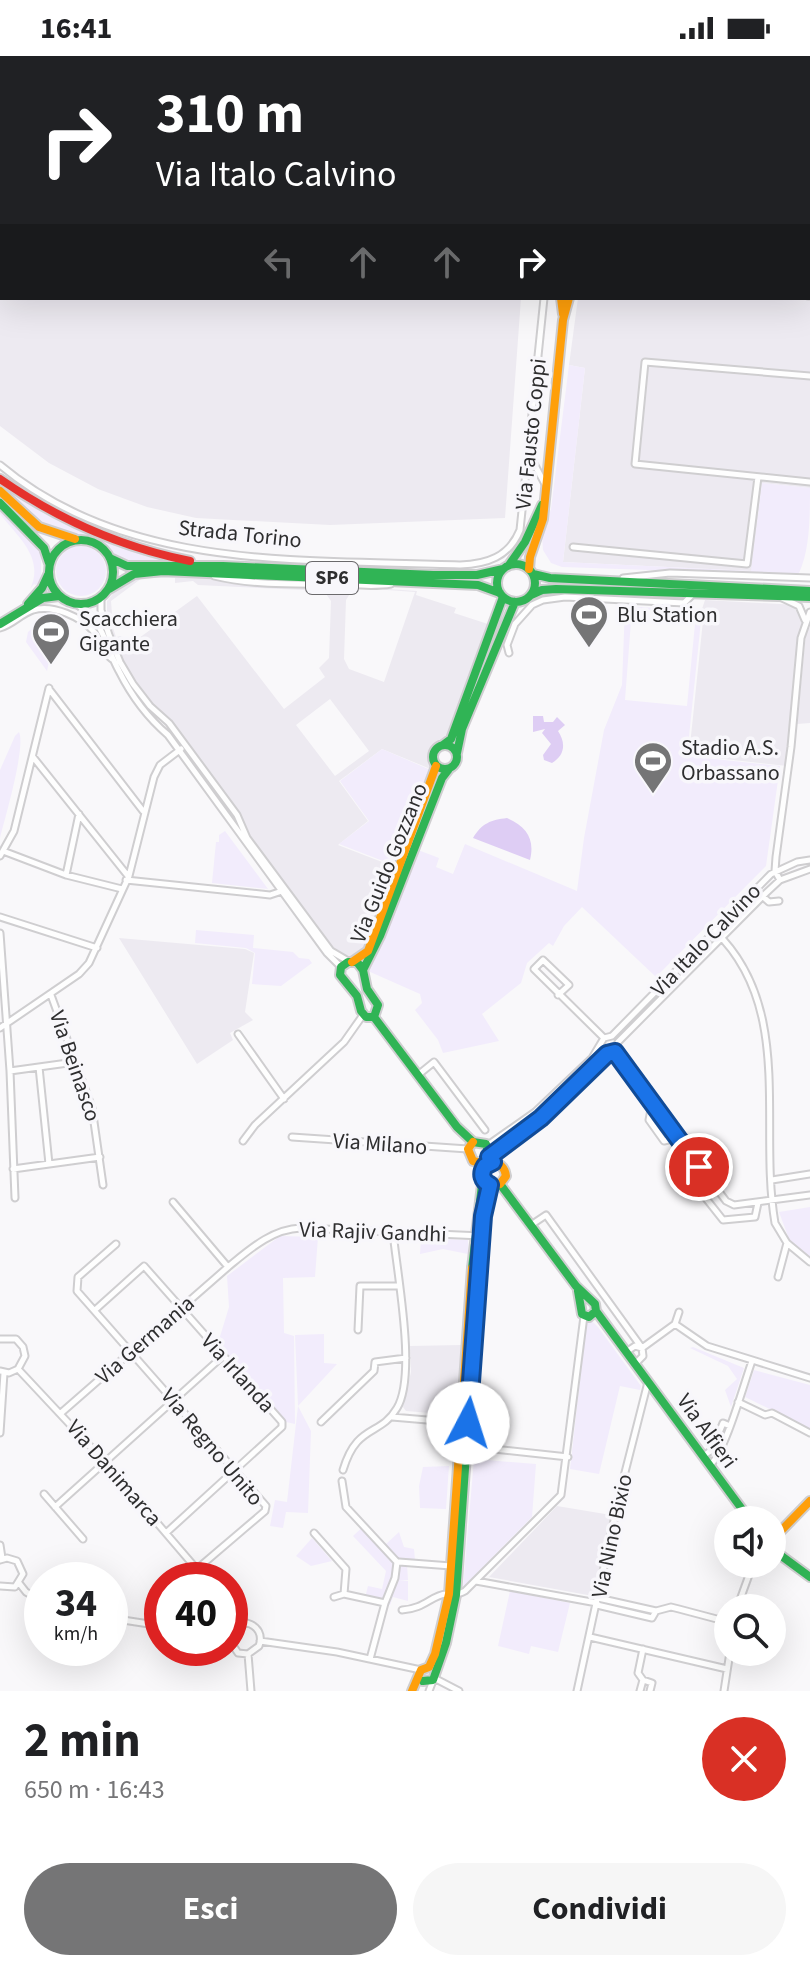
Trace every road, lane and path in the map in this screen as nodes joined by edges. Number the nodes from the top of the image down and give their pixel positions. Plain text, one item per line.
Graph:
1 (544, 300) edge
2 (561, 300) edge
3 (568, 300) edge
4 (563, 320) junction
5 (810, 376) edge
6 (530, 455) junction
7 (0, 465) edge
8 (758, 477) junction
9 (0, 479) edge
10 (810, 482) edge
11 (546, 487) junction
12 (0, 491) edge
13 (544, 499) junction
14 (0, 503) edge
15 (76, 539) junction
16 (573, 547) dead end
17 (110, 558) junction
18 (494, 560) joint
19 (49, 563) junction
20 (223, 566) junction
21 (506, 567) junction
22 (531, 572) junction
23 (48, 575) junction
24 (809, 575) edge
25 (584, 580) junction
26 (109, 589) junction
27 (810, 591) edge
28 (693, 593) junction
29 (502, 595) junction
30 (531, 595) junction
31 (59, 596) junction
32 (778, 596) junction
33 (101, 597) junction
34 (810, 597) edge
35 (515, 602) junction
36 (76, 604) junction
37 (24, 608) junction
38 (810, 612) edge
39 (805, 621) junction
40 (0, 626) edge
41 (509, 653) dead end
42 (113, 659) junction
43 (443, 745) junction
44 (182, 748) junction
45 (457, 753) junction
46 (33, 757) junction
47 (436, 766) junction
48 (449, 769) junction
49 (144, 811) junction
50 (79, 814) junction
51 (1, 851) edge
52 (810, 860) edge
53 (810, 869) edge
54 (775, 871) junction
55 (66, 875) junction
56 (128, 878) junction
57 (780, 880) junction
58 (122, 889) junction
59 (284, 890) junction
60 (762, 896) junction
61 (779, 901) dead end
62 (0, 917) edge
63 (715, 931) junction
64 (0, 933) edge
65 (721, 937) junction
66 (97, 948) junction
67 (351, 962) junction
68 (341, 967) junction
69 (2, 969) edge
70 (363, 970) junction
71 (51, 995) junction
72 (558, 995) junction
73 (363, 1015) junction
74 (374, 1017) junction
75 (7, 1023) junction
76 (0, 1028) edge
77 (238, 1034) dead end
78 (612, 1036) junction
79 (604, 1038) junction
80 (618, 1042) junction
81 (600, 1047) junction
82 (615, 1052) junction
83 (607, 1054) junction
84 (75, 1062) junction
85 (39, 1067) junction
86 (10, 1071) junction
87 (418, 1075) junction
88 (284, 1099) junction
89 (652, 1103) junction
90 (485, 1130) dead end
91 (292, 1137) dead end
92 (677, 1138) junction
93 (243, 1141) dead end
94 (488, 1145) junction
95 (471, 1146) junction
96 (100, 1157) junction
97 (491, 1160) junction
98 (49, 1164) junction
99 (482, 1165) junction
100 (13, 1169) junction
101 (810, 1174) edge
102 (772, 1180) junction
103 (709, 1181) junction
104 (492, 1183) junction
105 (103, 1185) dead end
106 (810, 1195) edge
107 (15, 1198) dead end
108 (773, 1201) junction
109 (173, 1202) dead end
110 (758, 1203) junction
111 (531, 1225) junction
112 (393, 1232) junction
113 (478, 1236) junction
114 (787, 1243) junction
115 (116, 1244) dead end
116 (810, 1262) edge
117 (228, 1267) junction
118 (778, 1277) dead end
119 (398, 1286) junction
120 (586, 1302) junction
121 (180, 1309) junction
122 (95, 1310) junction
123 (596, 1311) junction
124 (679, 1312) dead end
125 (584, 1316) junction
126 (675, 1324) junction
127 (358, 1330) dead end
128 (0, 1339) edge
129 (642, 1348) junction
130 (131, 1352) junction
131 (626, 1352) junction
132 (223, 1356) junction
133 (406, 1358) junction
134 (752, 1361) junction
135 (635, 1364) junction
136 (18, 1369) junction
137 (2, 1372) edge
138 (810, 1378) edge
139 (648, 1381) junction
140 (174, 1400) junction
141 (738, 1402) junction
142 (61, 1413) junction
143 (391, 1417) junction
144 (321, 1422) dead end
145 (465, 1423) junction
146 (0, 1433) edge
147 (810, 1433) edge
148 (464, 1446) junction
149 (711, 1454) junction
150 (568, 1457) junction
151 (105, 1462) junction
152 (235, 1470) junction
153 (343, 1470) dead end
154 (342, 1481) dead end
155 (44, 1494) dead end
156 (810, 1501) edge
157 (740, 1506) edge
158 (55, 1507) junction
159 (786, 1524) edge
160 (166, 1533) junction
161 (314, 1533) dead end
162 (83, 1539) dead end
163 (0, 1545) edge
164 (1, 1559) edge
165 (786, 1561) edge
166 (191, 1562) edge
167 (205, 1562) edge
168 (399, 1562) dead end
169 (451, 1566) junction
170 (810, 1577) edge
171 (476, 1581) junction
172 (19, 1583) junction
173 (0, 1586) edge
174 (24, 1589) edge
175 (344, 1594) junction
176 (452, 1595) junction
177 (334, 1597) dead end
178 (597, 1602) junction
179 (385, 1603) junction
180 (402, 1610) dead end
181 (714, 1618) edge
182 (248, 1625) edge
183 (590, 1638) junction
184 (260, 1641) junction
185 (643, 1649) junction
186 (248, 1654) joint
187 (370, 1659) junction
188 (728, 1666) edge
189 (727, 1669) junction
190 (427, 1674) junction
191 (643, 1680) junction
192 (251, 1691) edge
193 (415, 1691) edge
194 (429, 1691) edge
195 (459, 1691) edge
196 (577, 1691) edge
197 (640, 1691) edge
198 (650, 1691) edge
199 (724, 1691) edge

1 - 6 street, Via Fausto Coppi
2 - 4 street
3 - 4 street
4 - 11 street
5 - 8 street
6 - 11 street
6 - 18 street, Via Fausto Coppi
7 - 18 street, Strada Torino
8 - 10 street
8 - 16 street
9 - 20 street, SP6
11 - 13 street
12 - 15 street, SP6
13 - 21 street
13 - 22 street
14 - 19 street
15 - 17 street, SP6
15 - 19 street
17 - 20 street, SP6
17 - 26 street
19 - 23 street
20 - 21 street, SP6
21 - 22 street, SP6
21 - 29 street
22 - 25 street, SP6
22 - 30 street
23 - 31 street
23 - 37 street
24 - 25 street
25 - 27 street, SP6
26 - 29 street, SP6
26 - 33 street, SP6
28 - 30 street
28 - 32 street
28 - 41 street
29 - 35 street, SP6
29 - 43 street
30 - 35 street
31 - 36 street
31 - 37 street
32 - 34 street
32 - 39 street
33 - 36 street, SP6
33 - 44 street
35 - 45 street
36 - 42 street
37 - 40 street
38 - 39 street
39 - 54 street
40 - 42 street
42 - 44 street
43 - 45 street
43 - 47 street
44 - 49 street
44 - 59 street
45 - 48 street
46 - 49 street
46 - 50 street
46 - 51 street
47 - 48 street
47 - 67 street, Via Guido Gozzano
48 - 70 street, Via Guido Gozzano
49 - 56 street
50 - 55 street
50 - 56 street
51 - 55 street
52 - 54 street, Via Italo Calvino
53 - 57 street, Via Italo Calvino
54 - 57 street
54 - 63 street, Via Italo Calvino
55 - 58 street
56 - 58 street
56 - 59 street
57 - 60 street, Via Italo Calvino
58 - 66 street
59 - 67 street
59 - 68 street
60 - 61 street, Via Italo Calvino
60 - 65 street, Via Italo Calvino
62 - 66 street
63 - 65 street
63 - 78 street, Via Italo Calvino
64 - 69 street
65 - 80 street, Via Italo Calvino
65 - 102 street
66 - 71 street
67 - 68 street
67 - 70 street
68 - 73 street
69 - 75 street
70 - 74 street
71 - 75 street
71 - 84 street, Via Beinasco
72 - 72 street
72 - 79 street
73 - 74 street
73 - 88 street
74 - 87 street
75 - 76 street
75 - 86 street
77 - 88 street
78 - 79 street
78 - 80 street
79 - 81 street
80 - 82 street, Via Italo Calvino
81 - 83 street
81 - 94 street
82 - 83 street
82 - 89 street
83 - 97 street
84 - 85 street
84 - 96 street, Via Beinasco
85 - 86 street
85 - 98 street
86 - 100 street
87 - 90 street
87 - 95 street
88 - 93 street
89 - 92 street
89 - 92 street
91 - 95 street, Via Milano
92 - 103 street
94 - 95 street
94 - 97 street
95 - 99 street
96 - 98 street
96 - 105 street, Via Beinasco
97 - 99 street
97 - 104 street
98 - 100 street
99 - 104 street
100 - 107 street
101 - 102 street
102 - 108 street
103 - 110 street
103 - 110 street
104 - 111 street
104 - 113 street
106 - 108 street
108 - 110 street
108 - 114 street
109 - 117 street
111 - 120 street
111 - 129 street
112 - 113 street, Via Rajiv Gandhi
112 - 117 street, Via Rajiv Gandhi
112 - 119 street
113 - 145 street
114 - 116 street
114 - 118 street
115 - 122 street, Via Regno Unito
117 - 121 street, Via Germania
119 - 127 street
119 - 133 street
120 - 123 street
120 - 125 street
121 - 122 street, Via Irlanda
121 - 130 street, Via Germania
121 - 132 street, Via Irlanda
122 - 130 street, Via Regno Unito
123 - 125 street
123 - 131 street, Via Alfieri
124 - 126 street
125 - 150 street
126 - 129 street
126 - 134 street
128 - 136 street
129 - 131 street
129 - 135 street
130 - 140 street, Via Regno Unito
130 - 142 street, Via Germania
131 - 135 street, Via Alfieri
132 - 140 street
132 - 152 street, Via Irlanda
133 - 143 street
133 - 144 street
134 - 138 street
134 - 141 street
135 - 139 street, Via Alfieri
136 - 137 street
136 - 142 street, Via Danimarca
137 - 146 street
139 - 149 street, Via Alfieri
139 - 178 street, Via Nino Bixio
140 - 151 street
140 - 152 street, Via Regno Unito
141 - 147 street
141 - 149 street
142 - 151 street, Via Danimarca
143 - 145 street
143 - 153 street
145 - 148 street
148 - 150 street
148 - 169 street
148 - 176 street
149 - 157 street, Via Alfieri
150 - 171 street
151 - 158 street
151 - 160 street, Via Danimarca
152 - 160 street
152 - 167 street, Via Regno Unito
154 - 179 street
155 - 158 street
156 - 159 street
158 - 162 street
160 - 166 street, Via Danimarca
161 - 175 street
163 - 164 street
164 - 172 street
165 - 170 street
168 - 169 street
169 - 176 street
171 - 176 street
171 - 178 street
172 - 173 street
172 - 174 street
175 - 177 street
175 - 179 street
176 - 180 street
176 - 190 street
178 - 181 street
178 - 183 street, Via Nino Bixio
179 - 187 street
182 - 184 street
183 - 185 street
183 - 196 street, Via Nino Bixio
184 - 186 street
184 - 187 street
185 - 189 street
185 - 191 street
186 - 192 street
187 - 190 street
188 - 189 street
189 - 199 street
190 - 193 street
190 - 194 street
190 - 195 street
191 - 197 street
191 - 198 street

